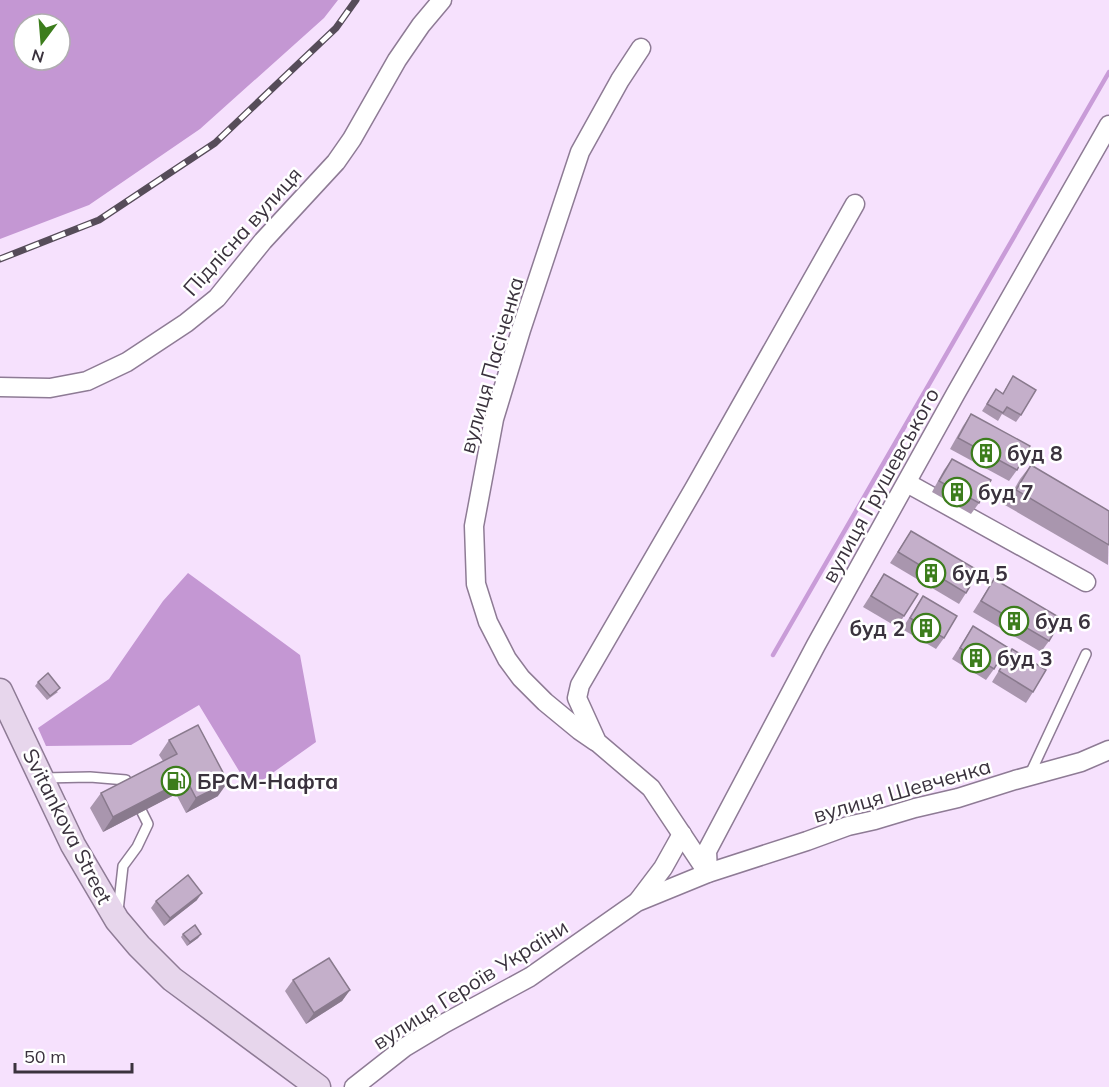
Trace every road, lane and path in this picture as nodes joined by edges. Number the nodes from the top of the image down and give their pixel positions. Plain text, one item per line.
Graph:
1 (442, 0) edge
2 (641, 48) dead end
3 (1109, 125) edge
4 (855, 204) dead end
5 (0, 387) edge
6 (907, 483) junction
7 (1086, 582) dead end
8 (1086, 654) dead end
9 (0, 691) edge
10 (597, 742) junction
11 (1109, 750) edge
12 (1029, 776) junction
13 (40, 778) junction
14 (682, 834) junction
15 (708, 873) junction
16 (637, 902) junction
17 (117, 920) junction
18 (318, 1087) edge
19 (354, 1087) edge

1 - 5 street, Підлісна вулиця
2 - 10 street, вулиця Пасіченка
3 - 6 street, вулиця Грушевського
4 - 10 street, вулиця Пасіченка
6 - 7 street
6 - 15 street, вулиця Грушевського
8 - 12 lane
9 - 13 main road, Svitankova Street
10 - 14 street, вулиця Пасіченка
11 - 12 street, вулиця Шевченка
12 - 15 street, вулиця Шевченка
13 - 17 main road, Svitankova Street
13 - 17 lane
14 - 15 street, вулиця Пасіченка
14 - 16 street
15 - 16 street, вулиця Героїв України
16 - 19 street, вулиця Героїв України
17 - 18 main road, Svitankova Street

